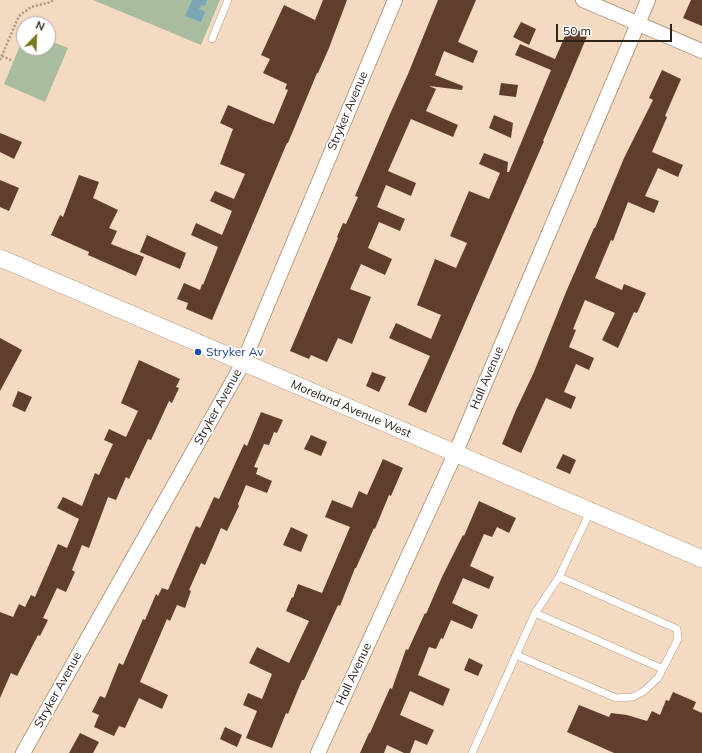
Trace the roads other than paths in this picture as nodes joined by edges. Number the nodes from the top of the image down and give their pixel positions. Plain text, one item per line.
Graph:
1 (228, 0) edge
2 (395, 0) edge
3 (583, 0) edge
4 (648, 0) edge
5 (638, 24) junction
6 (212, 39) dead end
7 (702, 51) edge
8 (0, 258) edge
9 (243, 363) junction
10 (455, 454) junction
11 (590, 512) junction
12 (702, 559) edge
13 (559, 577) junction
14 (535, 613) junction
15 (516, 655) junction
16 (663, 669) junction
17 (23, 753) edge
18 (318, 753) edge
19 (472, 753) edge

1 - 6 lane
2 - 9 street, Stryker Avenue
3 - 5 street
4 - 5 street, Hall Avenue
5 - 7 street
5 - 10 street, Hall Avenue
8 - 9 street, Moreland Avenue West
9 - 10 street, Moreland Avenue West
9 - 17 street, Stryker Avenue
10 - 11 street, Moreland Avenue West
10 - 18 street, Hall Avenue
11 - 12 street, Moreland Avenue West
11 - 13 lane
13 - 14 lane
13 - 16 lane
14 - 15 lane
14 - 16 lane
15 - 16 lane
15 - 19 lane

